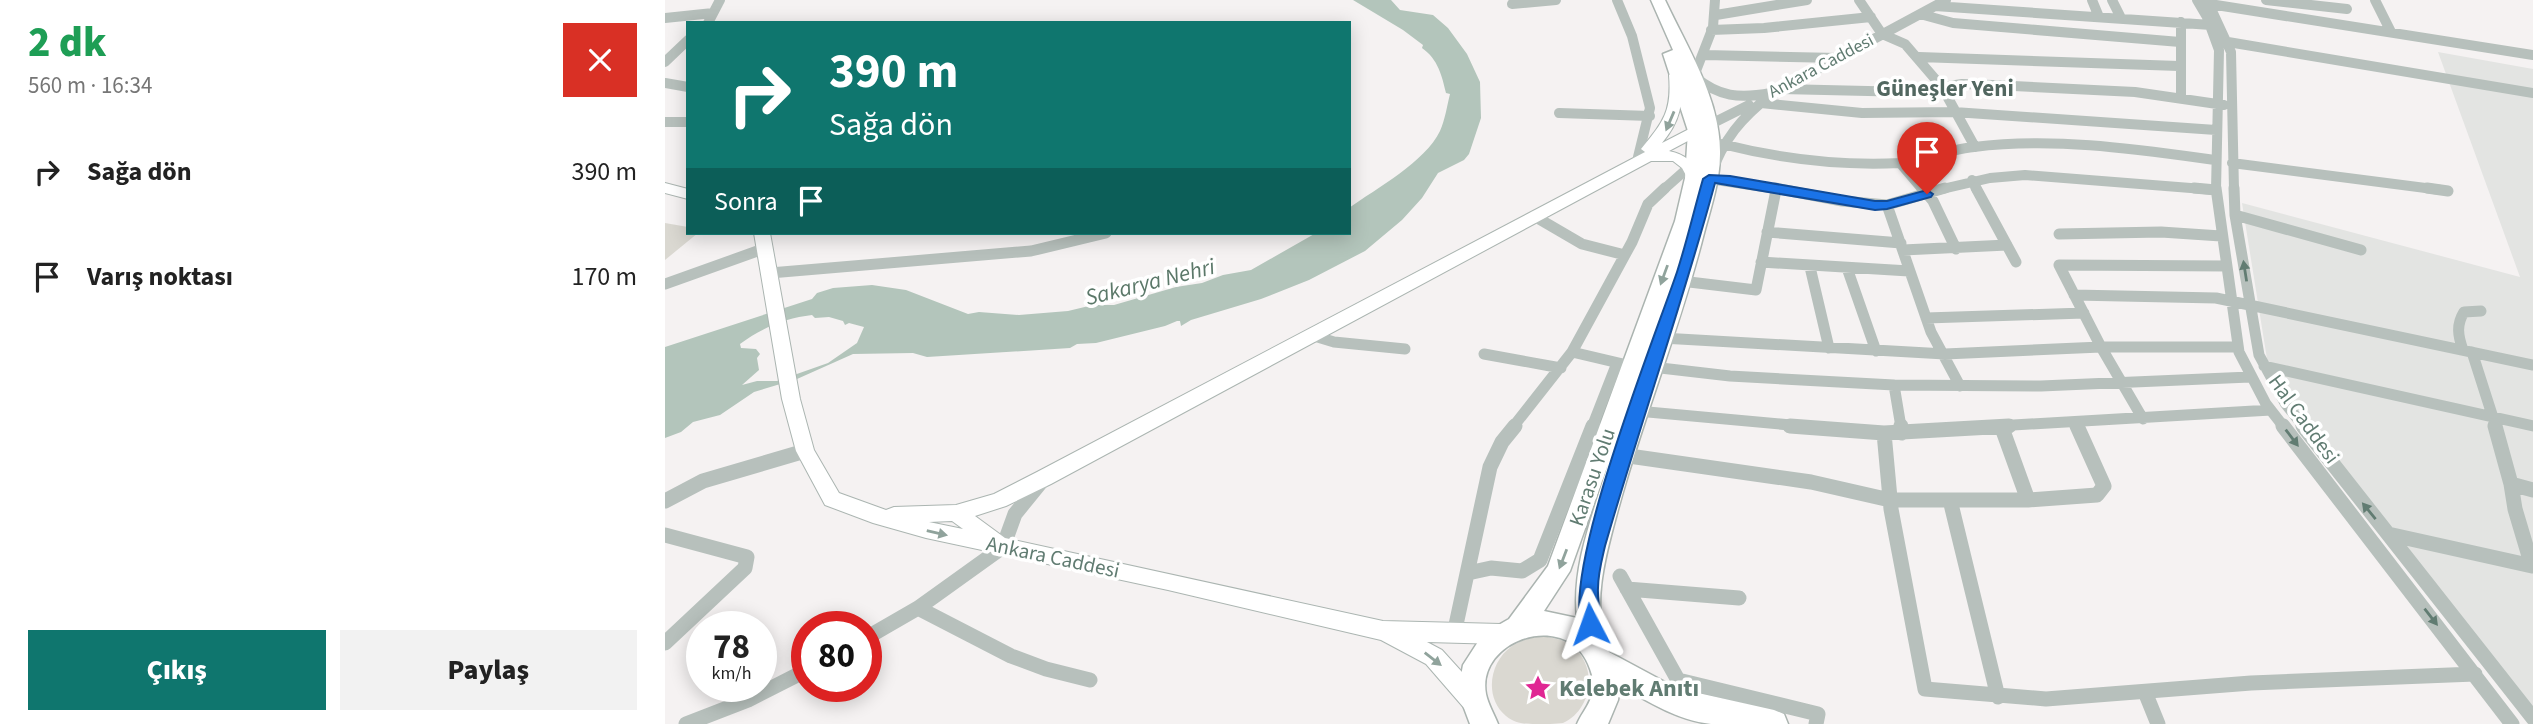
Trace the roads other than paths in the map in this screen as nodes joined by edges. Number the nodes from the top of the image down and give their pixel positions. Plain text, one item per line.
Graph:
1 (722, 0) edge
2 (1556, 0) edge
3 (1617, 0) edge
4 (1649, 0) edge
5 (1658, 0) edge
6 (1807, 0) edge
7 (1859, 0) edge
8 (1945, 0) edge
9 (2092, 0) edge
10 (2112, 0) edge
11 (2266, 0) edge
12 (2375, 0) edge
13 (1718, 1) edge
14 (1512, 5) dead end
15 (1935, 6) junction
16 (2208, 8) edge
17 (2347, 9) dead end
18 (1920, 14) junction
19 (1716, 15) junction
20 (1871, 17) junction
21 (2099, 17) junction
22 (665, 18) edge
23 (2121, 18) junction
24 (710, 19) edge
25 (2181, 22) junction
26 (686, 24) edge
27 (665, 26) edge
28 (1711, 30) junction
29 (1882, 33) junction
30 (2391, 33) junction
31 (2180, 41) junction
32 (686, 42) edge
33 (2228, 42) junction
34 (686, 55) edge
35 (1705, 55) junction
36 (2533, 55) edge
37 (1673, 57) junction
38 (1919, 57) junction
39 (1838, 58) junction
40 (668, 59) edge
41 (2533, 61) edge
42 (2179, 66) junction
43 (1694, 76) junction
44 (665, 82) edge
45 (686, 87) edge
46 (1942, 87) junction
47 (1778, 90) junction
48 (2533, 93) edge
49 (2181, 99) junction
50 (1761, 103) junction
51 (2217, 104) junction
52 (2233, 107) junction
53 (1954, 112) junction
54 (1559, 113) dead end
55 (1650, 116) junction
56 (686, 121) edge
57 (665, 122) edge
58 (1703, 128) junction
59 (2216, 130) junction
60 (1722, 144) junction
61 (1975, 147) junction
62 (2215, 160) junction
63 (1632, 162) junction
64 (1900, 163) junction
65 (2232, 163) junction
66 (1697, 175) junction
67 (1972, 180) junction
68 (665, 188) edge
69 (1776, 190) junction
70 (2216, 190) junction
71 (2448, 191) dead end
72 (686, 193) edge
73 (1927, 194) junction
74 (1887, 205) junction
75 (2235, 215) junction
76 (1534, 216) junction
77 (1767, 232) junction
78 (2059, 234) dead end
79 (1099, 235) edge
80 (2221, 236) junction
81 (764, 240) edge
82 (2007, 245) junction
83 (1902, 247) junction
84 (1956, 249) junction
85 (2361, 250) dead end
86 (1625, 255) junction
87 (1761, 262) junction
88 (2016, 262) dead end
89 (2227, 266) junction
90 (1810, 267) junction
91 (1847, 268) junction
92 (1909, 271) junction
93 (770, 274) junction
94 (1681, 281) junction
95 (665, 284) edge
96 (2074, 295) junction
97 (2230, 300) junction
98 (2251, 305) junction
99 (2481, 311) dead end
100 (2084, 313) junction
101 (1926, 318) junction
102 (1311, 335) junction
103 (1662, 338) junction
104 (2101, 347) junction
105 (2238, 347) junction
106 (1829, 348) junction
107 (1405, 349) dead end
108 (1876, 351) junction
109 (2467, 351) junction
110 (1573, 352) junction
111 (1484, 354) dead end
112 (1945, 354) junction
113 (1624, 364) junction
114 (2533, 365) edge
115 (2264, 366) junction
116 (1561, 368) junction
117 (1652, 368) junction
118 (2250, 377) junction
119 (2121, 381) junction
120 (1894, 386) junction
121 (1960, 386) junction
122 (2271, 410) junction
123 (1637, 411) junction
124 (2493, 417) junction
125 (2143, 419) junction
126 (2076, 423) junction
127 (2533, 426) edge
128 (2002, 428) junction
129 (1884, 433) junction
130 (1902, 433) junction
131 (805, 451) junction
132 (1622, 456) junction
133 (1044, 478) junction
134 (2511, 484) junction
135 (2533, 490) edge
136 (1890, 500) junction
137 (1950, 500) junction
138 (2028, 500) junction
139 (665, 501) edge
140 (956, 513) junction
141 (873, 515) junction
142 (2388, 534) junction
143 (665, 535) edge
144 (1003, 547) junction
145 (2532, 567) edge
146 (1468, 573) junction
147 (1739, 598) dead end
148 (918, 608) junction
149 (882, 629) edge
150 (1510, 630) junction
151 (1383, 631) junction
152 (1454, 634) junction
153 (665, 643) edge
154 (1598, 653) junction
155 (2475, 674) junction
156 (791, 679) edge
157 (1090, 680) dead end
158 (2145, 692) junction
159 (1998, 697) junction
160 (1478, 712) edge
161 (719, 717) edge
162 (2533, 718) edge
163 (685, 724) edge
164 (1591, 724) edge
165 (1774, 724) edge
166 (1816, 724) edge
167 (2158, 724) edge
168 (2512, 724) edge

1 - 24 street
2 - 14 street
3 - 55 street
4 - 37 highway, Karasu Yolu
5 - 43 highway, Karasu Yolu
6 - 19 street
7 - 20 street
8 - 15 street, Ankara Caddesi
9 - 21 street
10 - 23 street
11 - 17 street
12 - 30 street
13 - 19 street
15 - 18 street, Ankara Caddesi
15 - 21 street
16 - 25 street
16 - 30 street
16 - 33 street, Hal Caddesi
16 - 41 street
16 - 51 street, Hal Caddesi
18 - 29 street, Ankara Caddesi
18 - 31 street
19 - 28 street
20 - 28 street
20 - 29 street
21 - 23 street
22 - 24 street
23 - 25 street
25 - 31 street
26 - 27 street
28 - 35 street
29 - 38 street
29 - 39 street, Ankara Caddesi
30 - 36 street
31 - 42 street
32 - 40 street
33 - 48 street
33 - 52 street, Hal Caddesi
34 - 40 street
35 - 39 street
35 - 43 street
37 - 58 highway, Karasu Yolu
37 -> 63 main road
38 - 42 street
38 - 46 street
39 - 47 street, Ankara Caddesi
42 - 49 street
43 - 47 street
43 - 58 highway, Karasu Yolu
44 - 45 street
46 - 47 street
46 - 49 street
46 - 53 street
47 - 50 street
47 - 58 street, Ankara Caddesi
49 - 51 street
50 - 53 street
50 - 60 street
51 - 52 street
51 - 59 street, Hal Caddesi
52 - 65 street, Hal Caddesi
53 - 59 street
53 - 61 street
54 - 55 street
55 - 63 street
56 - 57 street
58 - 63 main road
58 - 66 highway, Karasu Yolu
59 - 62 street, Hal Caddesi
60 - 64 street
60 - 66 street
61 - 62 street
61 - 64 street
62 - 70 street, Hal Caddesi
63 - 66 main road
63 - 76 main road
64 - 73 street
65 - 71 street
65 - 75 street, Hal Caddesi
66 - 69 street
66 - 86 street
66 - 94 highway, Karasu Yolu
66 -> 113 highway, Karasu Yolu
67 - 70 street
67 - 73 street
67 - 82 street
68 - 72 main road
69 - 74 street
69 - 77 street
70 - 80 street, Hal Caddesi
73 - 74 street
73 - 84 street
74 - 83 street
75 - 85 street
98 -> 75 street, Hal Caddesi
76 - 86 street
76 - 102 main road
77 - 83 street
77 - 87 street
78 - 80 street
79 - 93 street
80 - 89 street, Hal Caddesi
81 - 93 main road
81 - 95 street
82 - 84 street
82 - 88 street
83 - 84 street
83 - 92 street
86 - 110 street
87 - 90 street
87 - 94 street
89 - 96 street
89 - 97 street, Hal Caddesi
90 - 91 street
90 - 106 street
91 - 92 street
91 - 108 street
92 - 101 street
93 - 131 main road, Ankara Caddesi
94 - 103 highway, Karasu Yolu
96 - 97 street
96 - 100 street
97 - 98 street
97 - 105 street, Hal Caddesi
98 - 109 street
98 - 115 street, Hal Caddesi
99 - 109 street
100 - 101 street
100 - 104 street
101 - 112 street
102 - 107 street
102 - 133 main road
103 - 106 street
103 - 117 highway, Karasu Yolu
104 - 105 street
104 - 112 street
104 - 119 street
105 - 118 street, Hal Caddesi
106 - 108 street
108 - 112 street
109 - 114 street
109 - 124 street
110 - 113 street
110 - 116 street
111 - 116 street
112 - 121 street
113 - 146 street
113 -> 150 highway, Karasu Yolu
115 - 124 street
142 -> 115 street, Hal Caddesi
116 - 146 street
117 - 120 street
117 - 123 highway, Karasu Yolu
118 - 119 street
118 - 122 street, Hal Caddesi
119 - 121 street
119 - 125 street
120 - 121 street
120 - 130 street
122 - 125 street
122 -> 155 street, Hal Caddesi
123 - 129 street
123 - 132 highway, Karasu Yolu
124 - 127 street
124 - 134 street
125 - 126 street
126 - 128 street
126 - 138 street
128 - 130 street
128 - 138 street
129 - 130 street
129 - 136 street
131 - 139 street
131 - 141 main road, Ankara Caddesi
132 - 136 street
132 - 154 highway, Karasu Yolu
133 - 140 main road
133 - 144 street
134 - 135 street
134 - 145 street
136 - 137 street
136 - 159 street
137 - 138 street
137 - 159 street
140 - 141 main road
140 - 144 main road
141 -> 144 main road, Ankara Caddesi
142 - 145 street
142 - 162 street, Hal Caddesi
143 - 153 street
144 - 148 street
144 - 151 main road, Ankara Caddesi
146 - 152 street
147 - 166 street
148 - 149 street
148 - 157 street
150 - 152 main road
150 - 154 highway
150 - 160 highway, Karasu Yolu
151 - 152 main road
151 -> 160 main road
154 - 164 highway, Karasu Yolu
154 - 165 highway
155 - 158 street
155 - 168 street, Hal Caddesi
156 - 161 street
158 - 159 street
158 - 167 street
161 - 163 street

